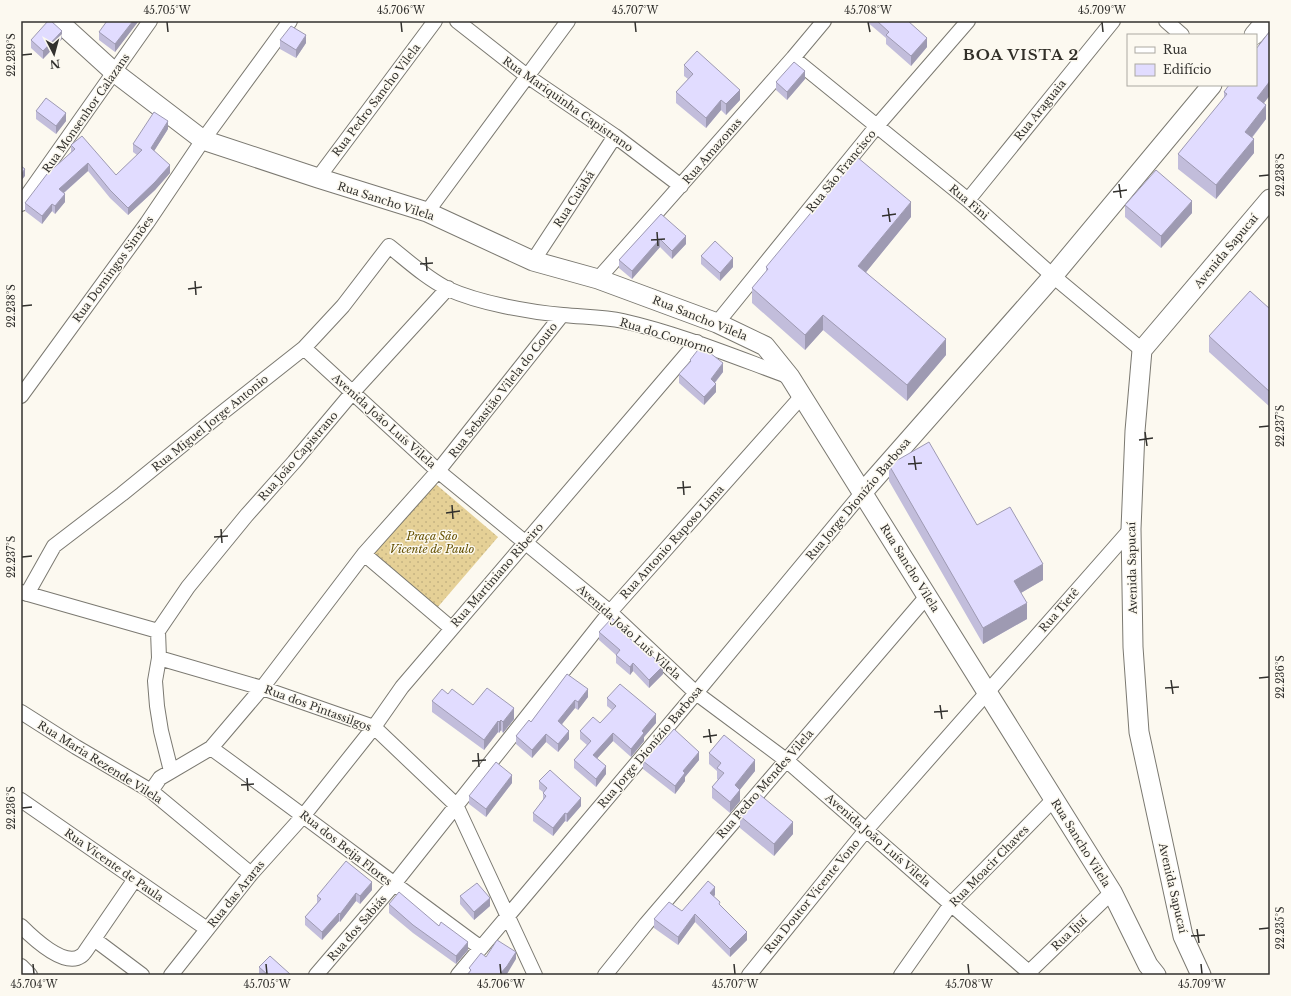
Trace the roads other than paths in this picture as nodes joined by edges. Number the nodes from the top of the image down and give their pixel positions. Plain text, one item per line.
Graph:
1 (58, 21) edge
2 (150, 21) edge
3 (290, 21) edge
4 (435, 21) edge
5 (457, 21) edge
6 (568, 21) edge
7 (824, 21) edge
8 (968, 21) edge
9 (1113, 21) edge
10 (1166, 21) edge
11 (1266, 21) edge
12 (1181, 34) edge
13 (1255, 34) edge
14 (793, 58) junction
15 (114, 72) junction
16 (527, 76) junction
17 (1211, 86) edge
18 (876, 127) junction
19 (615, 136) junction
20 (203, 140) junction
21 (318, 178) junction
22 (681, 186) junction
23 (1270, 199) edge
24 (968, 200) junction
25 (21, 204) edge
26 (427, 212) junction
27 (389, 246) joint
28 (533, 261) junction
29 (1053, 276) junction
30 (598, 279) junction
31 (448, 288) junction
32 (562, 315) junction
33 (717, 323) junction
34 (697, 342) junction
35 (304, 348) junction
36 (1142, 350) junction
37 (790, 377) junction
38 (352, 393) junction
39 (21, 396) edge
40 (802, 396) junction
41 (438, 471) junction
42 (862, 493) junction
43 (1131, 529) junction
44 (526, 543) junction
45 (364, 554) junction
46 (24, 593) edge
47 (928, 595) junction
48 (610, 612) junction
49 (451, 628) junction
50 (158, 631) junction
51 (158, 658) junction
52 (262, 688) junction
53 (988, 692) junction
54 (696, 693) junction
55 (21, 712) edge
56 (374, 726) junction
57 (212, 748) junction
58 (786, 760) junction
59 (171, 772) junction
60 (151, 791) junction
61 (1054, 799) junction
62 (21, 800) edge
63 (456, 805) junction
64 (304, 815) junction
65 (866, 830) junction
66 (251, 874) junction
67 (135, 879) junction
68 (394, 884) junction
69 (1112, 892) junction
70 (951, 904) junction
71 (508, 916) junction
72 (21, 926) edge
73 (207, 929) junction
74 (94, 939) junction
75 (481, 948) junction
76 (21, 966) edge
77 (1028, 974) edge
78 (30, 975) edge
79 (142, 975) edge
80 (171, 975) edge
81 (316, 975) edge
82 (458, 975) edge
83 (535, 975) edge
84 (604, 975) edge
85 (749, 975) edge
86 (901, 975) edge
87 (1156, 975) edge
88 (1201, 975) edge

1 - 15 main road, Rua Sancho Vilela
2 - 15 street, Rua Monsenhor Calazans
3 - 20 street, Rua Domingos Simões
4 - 21 street, Rua Pedro Sancho Vilela
5 - 16 street, Rua Mariquinha Capistrano
6 - 16 street
7 - 14 street, Rua Amazonas
8 - 18 street, Rua São Francisco
9 - 24 street, Rua Araguaia
10 - 12 street
11 - 13 main road
14 - 18 street, Rua Fini
14 - 22 street, Rua Amazonas
15 - 20 main road, Rua Sancho Vilela
15 - 25 street, Rua Monsenhor Calazans
16 - 19 street, Rua Mariquinha Capistrano
16 - 26 street
17 - 29 main road, Rua Jorge Dionízio Barbosa
18 - 24 street, Rua Fini
18 - 33 street, Rua São Francisco
19 - 22 street, Rua Mariquinha Capistrano
19 - 28 street, Rua Cuiabá
20 - 21 main road, Rua Sancho Vilela
20 - 39 street, Rua Domingos Simões
21 - 26 main road, Rua Sancho Vilela
22 - 30 street, Rua Amazonas
23 - 36 main road, Avenida Sapucaí
24 - 29 street, Rua Fini
26 - 28 main road, Rua Sancho Vilela
27 - 31 street, Rua do Contorno
27 - 35 street, Rua Miguel Jorge Antonio
28 - 30 main road, Rua Sancho Vilela
29 - 36 street, Rua Fini
29 - 42 main road, Rua Jorge Dionízio Barbosa
30 - 33 main road, Rua Sancho Vilela
31 - 32 street, Rua do Contorno
31 - 38 street, Rua João Capistrano
32 - 34 street, Rua do Contorno
32 - 41 street, Rua Sebastião Vilela do Couto
33 - 37 main road, Rua Sancho Vilela
34 - 37 street, Rua do Contorno
34 - 44 street, Rua Martiniano Ribeiro
35 - 38 street, Avenida João Luís Vilela
35 - 46 street, Rua Miguel Jorge Antonio
36 - 43 main road, Avenida Sapucaí
37 - 40 main road, Rua Sancho Vilela
38 - 41 street, Avenida João Luís Vilela
38 - 50 street, Rua João Capistrano
40 - 42 main road, Rua Sancho Vilela
40 - 48 street, Rua Antonio Raposo Lima
41 - 44 street, Avenida João Luís Vilela
41 - 45 street, Rua Sebastião Vilela do Couto
42 - 47 main road, Rua Sancho Vilela
42 - 54 street, Rua Jorge Dionízio Barbosa
43 - 53 street, Rua Tietê
43 - 88 main road, Avenida Sapucaí
44 - 48 street, Avenida João Luís Vilela
44 - 49 street, Rua Martiniano Ribeiro
45 - 49 street
45 - 52 street, Rua Sebastião Vilela do Couto
46 - 50 street
47 - 53 main road, Rua Sancho Vilela
47 - 58 street, Rua Pedro Mendes Vilela
48 - 54 street, Avenida João Luís Vilela
48 - 63 street, Rua Antonio Raposo Lima
49 - 56 street, Rua Martiniano Ribeiro
50 - 51 street
51 - 52 street, Rua dos Pintassilgos
51 - 59 street
52 - 56 street, Rua dos Pintassilgos
52 - 57 street, Rua Sebastião Vilela do Couto
53 - 61 main road, Rua Sancho Vilela
53 - 65 street, Rua Doutor Vicente Vono
54 - 58 street, Avenida João Luís Vilela
54 - 71 street, Rua Jorge Dionízio Barbosa
55 - 60 street, Rua Maria Rezende Vilela
56 - 63 street, Rua dos Pintassilgos
56 - 64 street, Rua Martiniano Ribeiro
57 - 59 street, Rua Sebastião Vilela do Couto
57 - 64 street, Rua dos Beija Flores
58 - 65 street, Avenida João Luís Vilela
58 - 84 street, Rua Pedro Mendes Vilela
59 - 60 street, Rua Sebastião Vilela do Couto
60 - 66 street, Rua Maria Rezende Vilela
61 - 69 main road, Rua Sancho Vilela
61 - 70 street, Rua Moacir Chaves
62 - 67 street, Rua Vicente de Paula
63 - 68 street, Rua dos Sabiás
63 - 71 street, Rua dos Pintassilgos
64 - 66 street, Rua das Araras
64 - 68 street, Rua dos Beija Flores
65 - 70 street, Avenida João Luís Vilela
65 - 85 street, Rua Doutor Vicente Vono
66 - 73 street, Rua das Araras
67 - 73 street, Rua Vicente de Paula
67 - 74 street
68 - 75 street, Rua dos Beija Flores
68 - 81 street, Rua dos Sabiás
69 - 77 street, Rua Ijuí
69 - 87 main road, Rua Sancho Vilela
70 - 77 street, Avenida João Luís Vilela
70 - 86 street, Rua Moacir Chaves
71 - 75 street, Rua Jorge Dionízio Barbosa
71 - 83 street, Rua dos Pintassilgos
72 - 74 street
73 - 80 street, Rua das Araras
74 - 79 street
75 - 82 street, Rua Jorge Dionízio Barbosa
76 - 78 street

